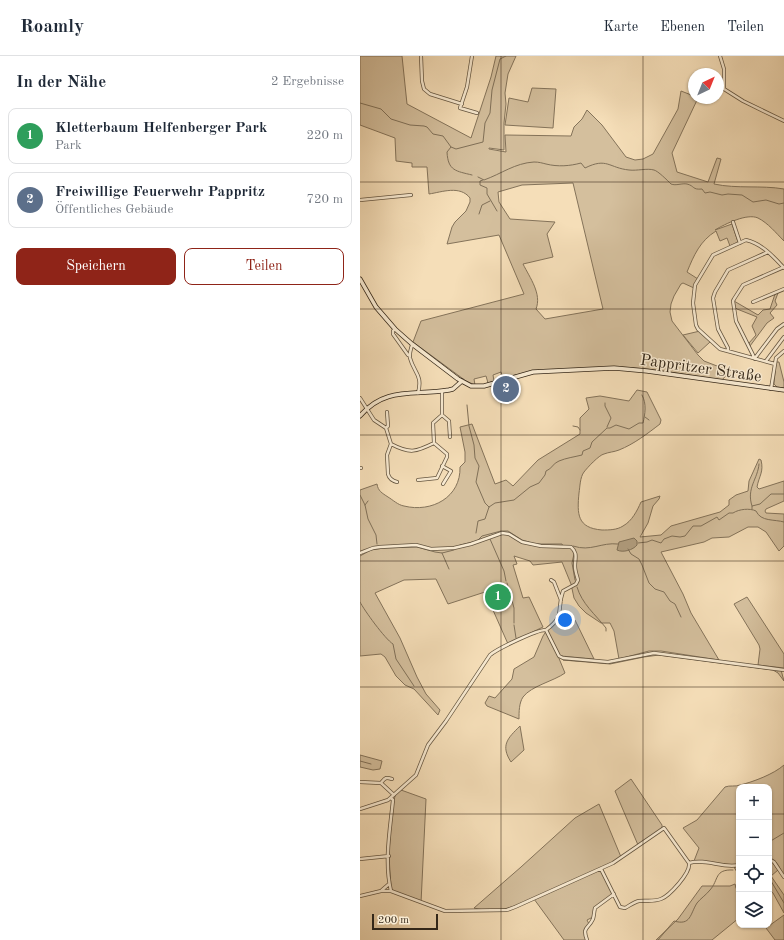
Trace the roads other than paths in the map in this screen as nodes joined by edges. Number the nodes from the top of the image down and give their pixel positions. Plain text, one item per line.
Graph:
1 (421, 56) edge
2 (472, 56) edge
3 (720, 56) edge
4 (462, 104) junction
5 (477, 113) dead end
6 (784, 121) edge
7 (411, 195) dead end
8 (360, 200) edge
9 (733, 222) dead end
10 (740, 243) junction
11 (768, 252) junction
12 (784, 268) edge
13 (360, 279) edge
14 (784, 289) edge
15 (753, 302) dead end
16 (784, 324) edge
17 (395, 329) junction
18 (784, 337) edge
19 (412, 344) junction
20 (728, 351) junction
21 (784, 351) edge
22 (410, 356) junction
23 (755, 359) junction
24 (766, 361) junction
25 (774, 364) junction
26 (460, 380) junction
27 (771, 389) junction
28 (784, 390) edge
29 (442, 391) junction
30 (418, 393) junction
31 (360, 398) edge
32 (367, 408) junction
33 (387, 412) dead end
34 (442, 415) junction
35 (360, 416) edge
36 (386, 428) junction
37 (450, 437) dead end
38 (391, 444) junction
39 (434, 444) junction
40 (442, 466) junction
41 (418, 480) dead end
42 (397, 482) dead end
43 (443, 484) dead end
44 (360, 553) edge
45 (551, 580) dead end
46 (558, 590) junction
47 (563, 591) junction
48 (561, 601) junction
49 (546, 630) junction
50 (784, 670) edge
51 (392, 779) dead end
52 (360, 782) edge
53 (381, 783) junction
54 (394, 795) junction
55 (391, 798) junction
56 (360, 809) edge
57 (388, 856) junction
58 (360, 859) edge
59 (772, 861) edge
60 (689, 863) junction
61 (736, 865) edge
62 (601, 869) junction
63 (784, 877) edge
64 (389, 884) junction
65 (381, 891) junction
66 (391, 891) junction
67 (614, 894) junction
68 (360, 896) edge
69 (587, 940) edge

1 - 4 street
2 - 4 street
3 - 6 street
4 - 5 street
7 - 8 street
9 - 10 street
10 - 11 street
10 - 20 street
11 - 12 street
11 - 20 street
12 - 23 street
13 - 17 street
14 - 15 street
16 - 23 street
17 - 19 street
17 - 22 street
18 - 24 street
19 - 22 street
19 - 26 street
20 - 23 street
21 - 25 street
22 - 30 street
23 - 24 street
24 - 25 street
25 - 27 street
26 - 27 street, Pappritzer Straße
26 - 29 street
27 - 28 street, Pappritzer Straße
29 - 30 street
29 - 34 street
30 - 32 street
31 - 32 street
32 - 35 street
32 - 36 street
33 - 36 street
34 - 37 street
34 - 39 street
36 - 38 street
38 - 39 street
38 - 42 street
39 - 40 street
40 - 41 street
40 - 43 street
44 - 47 street
45 - 46 street
46 - 47 street
46 - 48 street
47 - 48 street
48 - 49 street
49 - 50 street
49 - 54 street
51 - 53 street
52 - 53 street
53 - 54 street
54 - 55 street
55 - 56 street
55 - 57 street
57 - 58 street
57 - 64 street
59 - 63 street
60 - 61 street
60 - 62 street
60 - 67 street
62 - 66 street
62 - 67 street
64 - 65 street
64 - 66 street
65 - 66 street
65 - 68 street
67 - 69 street

